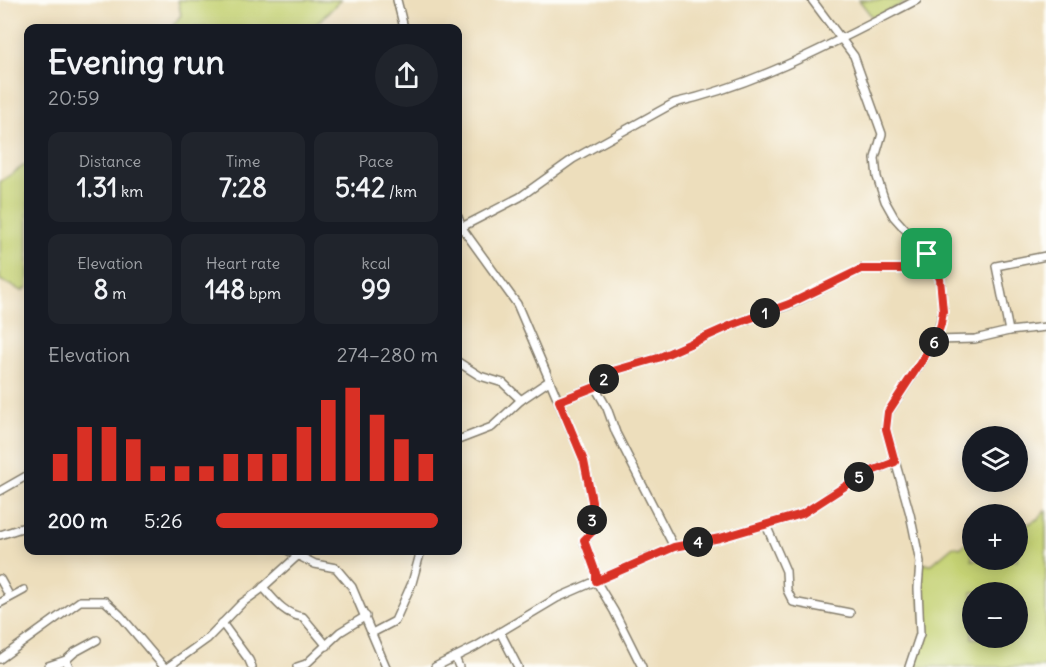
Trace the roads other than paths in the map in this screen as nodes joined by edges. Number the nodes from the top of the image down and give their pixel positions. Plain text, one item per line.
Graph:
1 (397, 0) edge
2 (812, 0) edge
3 (917, 0) edge
4 (403, 24) edge
5 (841, 39) junction
6 (462, 228) edge
7 (462, 232) edge
8 (927, 254) junction
9 (1046, 256) edge
10 (1046, 327) edge
11 (1009, 331) junction
12 (936, 339) junction
13 (462, 365) edge
14 (549, 381) junction
15 (595, 387) junction
16 (521, 400) junction
17 (559, 401) junction
18 (462, 438) edge
19 (895, 462) junction
20 (24, 477) edge
21 (0, 491) edge
22 (766, 525) junction
23 (24, 527) edge
24 (0, 534) edge
25 (674, 547) junction
26 (299, 555) edge
27 (304, 555) edge
28 (420, 555) edge
29 (0, 579) edge
30 (596, 581) junction
31 (263, 587) junction
32 (24, 590) dead end
33 (10, 597) junction
34 (0, 603) edge
35 (850, 613) dead end
36 (366, 616) junction
37 (222, 623) junction
38 (500, 632) junction
39 (372, 633) junction
40 (97, 640) dead end
41 (327, 646) junction
42 (455, 657) junction
43 (0, 659) edge
44 (68, 664) edge
45 (48, 666) edge
46 (166, 667) edge
47 (252, 667) edge
48 (297, 667) edge
49 (386, 667) edge
50 (435, 667) edge
51 (459, 667) edge
52 (518, 667) edge
53 (642, 667) edge
54 (909, 667) edge

1 - 4 street
2 - 5 street
3 - 5 street
5 - 6 street
5 - 8 street
7 - 14 street
8 - 12 street
8 - 15 street
9 - 11 street
10 - 11 street
11 - 12 street
12 - 19 street
13 - 16 street
14 - 16 street
14 - 17 street
15 - 17 street
15 - 25 street
16 - 18 street
17 - 30 street
19 - 22 street
19 - 54 street
20 - 21 street
22 - 25 street
22 - 35 street
23 - 24 street
25 - 30 street
26 - 31 street
27 - 36 street
28 - 39 street
29 - 33 street
30 - 38 street
30 - 53 street
31 - 37 street
31 - 41 street
32 - 33 street
33 - 34 street
36 - 39 street
36 - 41 street
37 - 46 street
37 - 47 street
38 - 42 street
38 - 52 street
39 - 49 street
40 - 44 street
41 - 48 street
42 - 50 street
42 - 51 street
43 - 46 street
44 - 45 street

